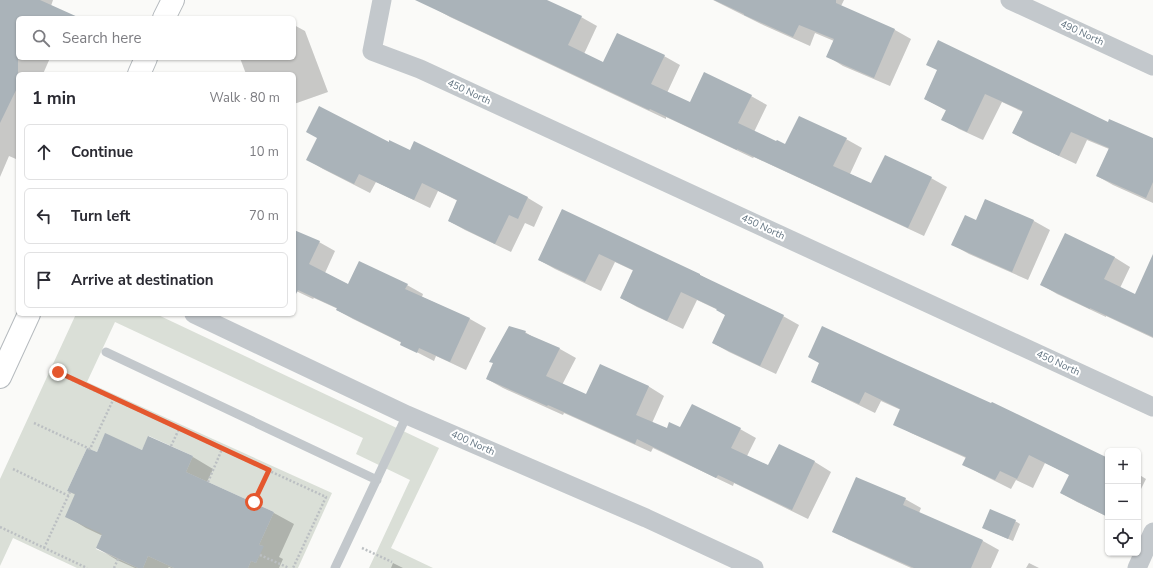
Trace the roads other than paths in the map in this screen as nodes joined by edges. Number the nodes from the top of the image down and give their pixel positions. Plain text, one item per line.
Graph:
1 (173, 0) edge
2 (382, 0) edge
3 (1010, 0) edge
4 (165, 16) edge
5 (145, 60) edge
6 (1153, 66) edge
7 (140, 72) edge
8 (28, 316) edge
9 (198, 316) edge
10 (106, 352) dead end
11 (0, 377) edge
12 (1153, 407) edge
13 (407, 414) junction
14 (377, 480) junction
15 (1153, 532) edge
16 (335, 568) edge
17 (754, 568) edge
18 (1137, 568) edge

1 - 4 main road
2 - 12 street, 450 North
3 - 6 street, 490 North
5 - 7 main road
8 - 11 main road
9 - 13 street, 400 North
10 - 14 lane
13 - 14 lane
13 - 17 street, 400 North
14 - 16 lane
15 - 18 street

